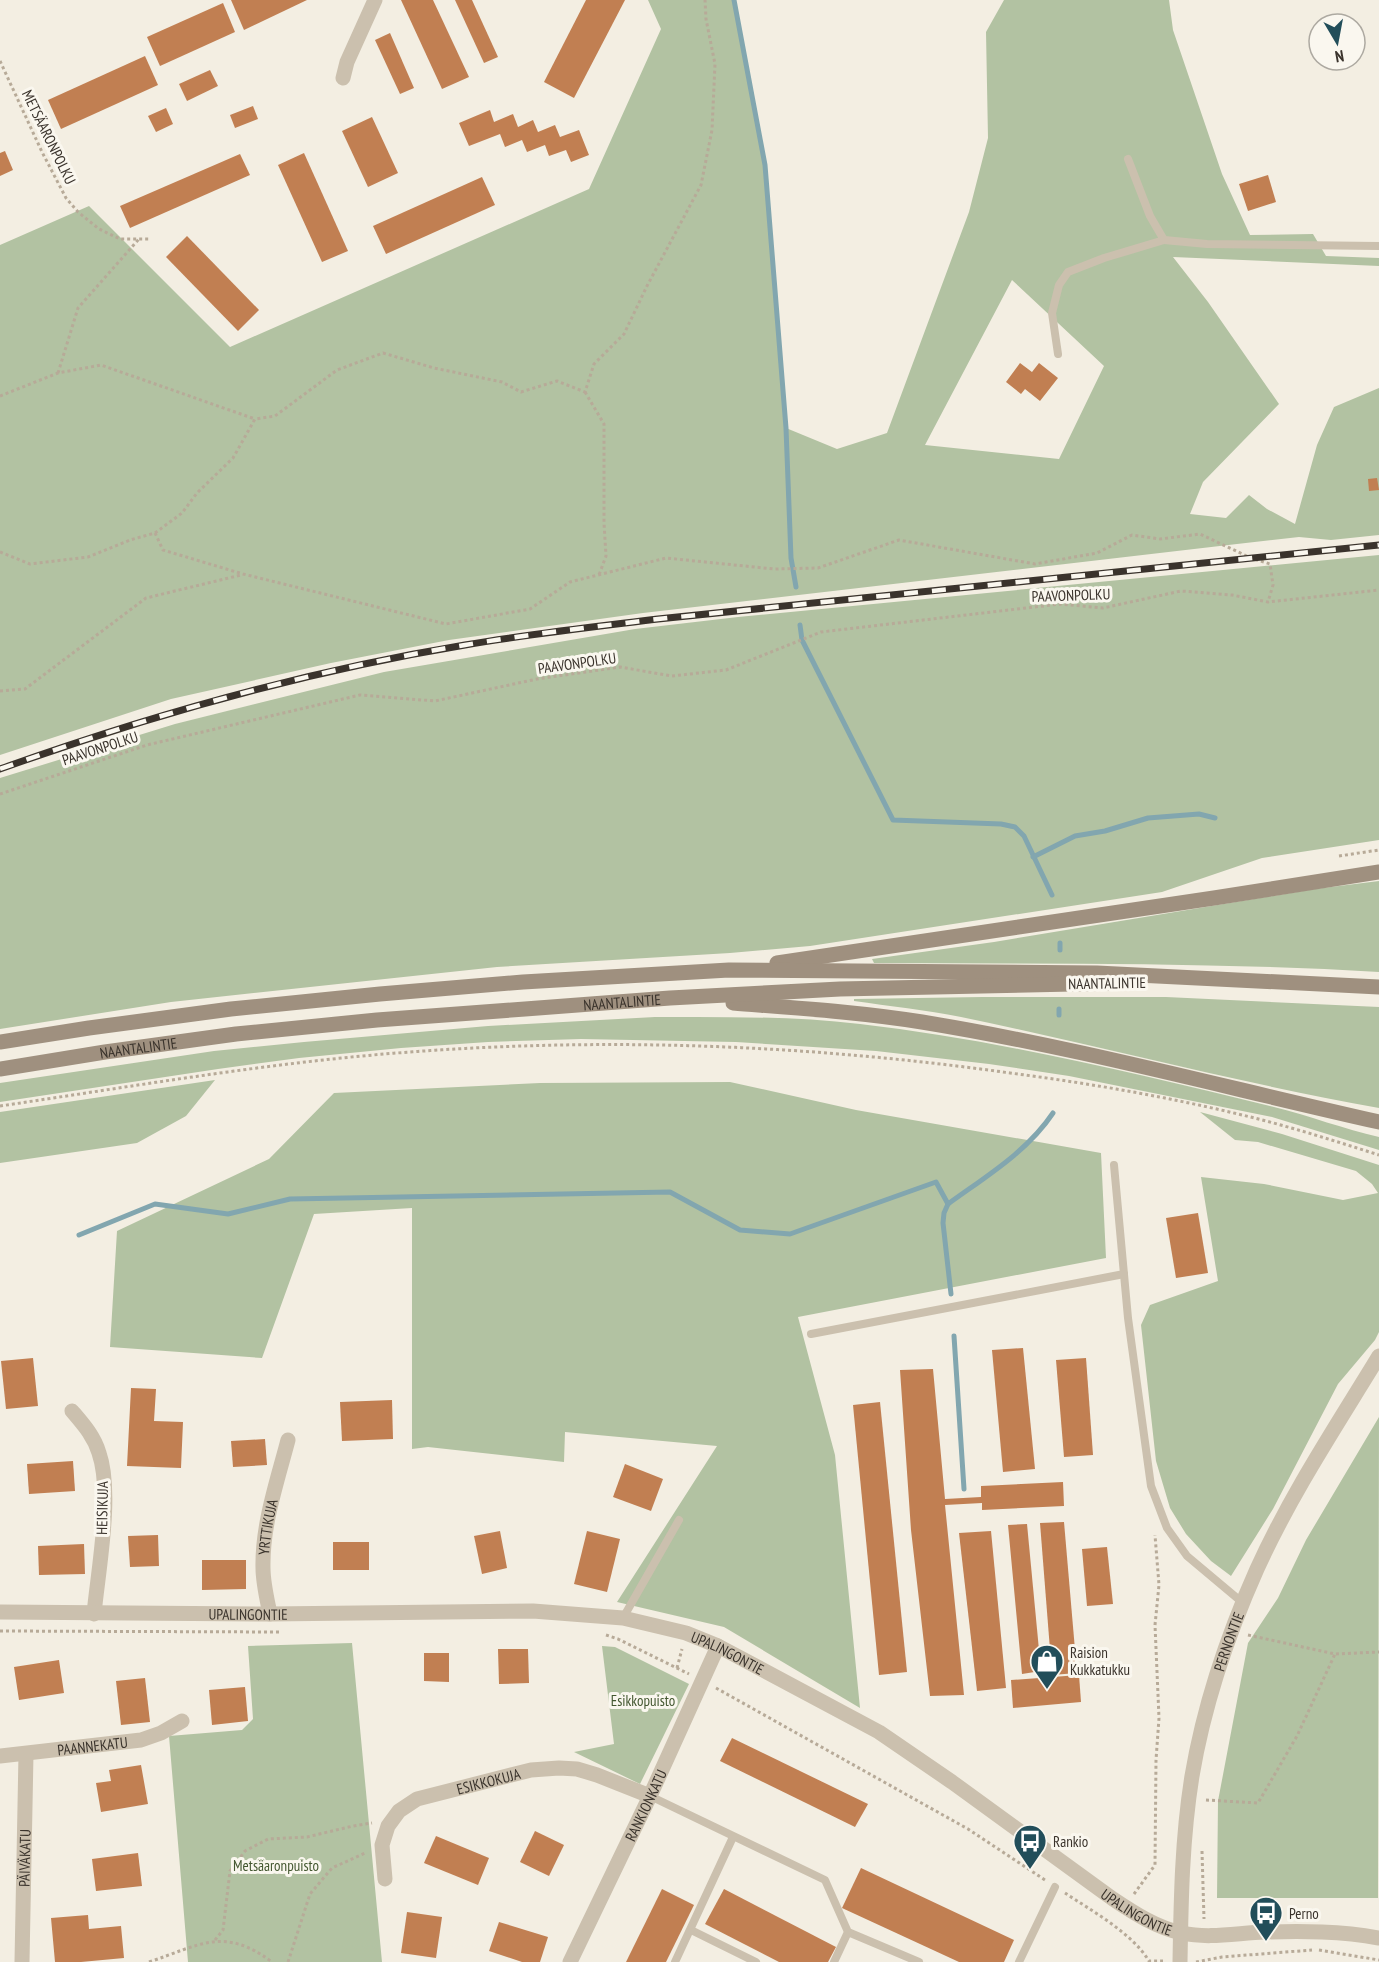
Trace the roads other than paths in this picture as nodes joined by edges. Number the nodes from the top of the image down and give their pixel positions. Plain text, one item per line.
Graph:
1 (375, 0) edge
2 (343, 78) dead end
3 (1128, 159) dead end
4 (1164, 240) junction
5 (1379, 246) edge
6 (1058, 354) dead end
7 (1379, 872) edge
8 (729, 970) junction
9 (1246, 981) junction
10 (1379, 987) edge
11 (670, 998) junction
12 (0, 1042) edge
13 (0, 1069) edge
14 (1379, 1122) edge
15 (1114, 1164) dead end
16 (1124, 1274) junction
17 (812, 1334) dead end
18 (1379, 1356) edge
19 (72, 1411) dead end
20 (288, 1440) dead end
21 (679, 1520) dead end
22 (1243, 1603) junction
23 (0, 1612) edge
24 (94, 1614) junction
25 (270, 1614) junction
26 (623, 1618) junction
27 (718, 1646) junction
28 (182, 1721) dead end
29 (26, 1754) junction
30 (0, 1756) edge
31 (650, 1796) junction
32 (733, 1836) junction
33 (385, 1879) dead end
34 (1055, 1887) road end
35 (691, 1930) junction
36 (848, 1932) junction
37 (1181, 1933) junction
38 (1379, 1938) edge
39 (22, 1962) edge
40 (570, 1962) edge
41 (675, 1962) edge
42 (756, 1962) edge
43 (834, 1962) edge
44 (919, 1962) edge
45 (1019, 1962) edge
46 (1180, 1962) edge

1 - 2 street
3 - 4 lane
4 - 5 lane
4 - 6 lane
7 - 8 main road
8 - 9 main road, NAANTALINTIE
8 - 12 main road, NAANTALINTIE
9 - 10 main road, NAANTALINTIE
9 - 11 main road, NAANTALINTIE
11 - 13 main road, NAANTALINTIE
11 - 14 main road
15 - 16 lane
16 - 17 lane
16 - 22 lane
18 - 22 street, PERNONTIE
19 - 24 street, HEISIKUJA
20 - 25 street, YRTTIKUJA
21 - 26 lane
22 - 37 street, PERNONTIE
23 - 24 street, UPALINGONTIE
24 - 25 street, UPALINGONTIE
25 - 26 street, UPALINGONTIE
26 - 27 street, UPALINGONTIE
27 - 31 street, RANKIONKATU
27 - 37 street, UPALINGONTIE
28 - 29 street, PAANNEKATU
29 - 30 street, PAANNEKATU
29 - 39 street, PÄIVÄKATU
31 - 32 lane
31 - 33 street, ESIKKOKUJA
31 - 40 street, RANKIONKATU
32 - 35 lane
32 - 36 lane
34 - 45 lane
35 - 41 lane
35 - 42 lane
36 - 43 lane
36 - 44 lane
37 - 38 street, UPALINGONTIE
37 - 46 street, PERNONTIE

